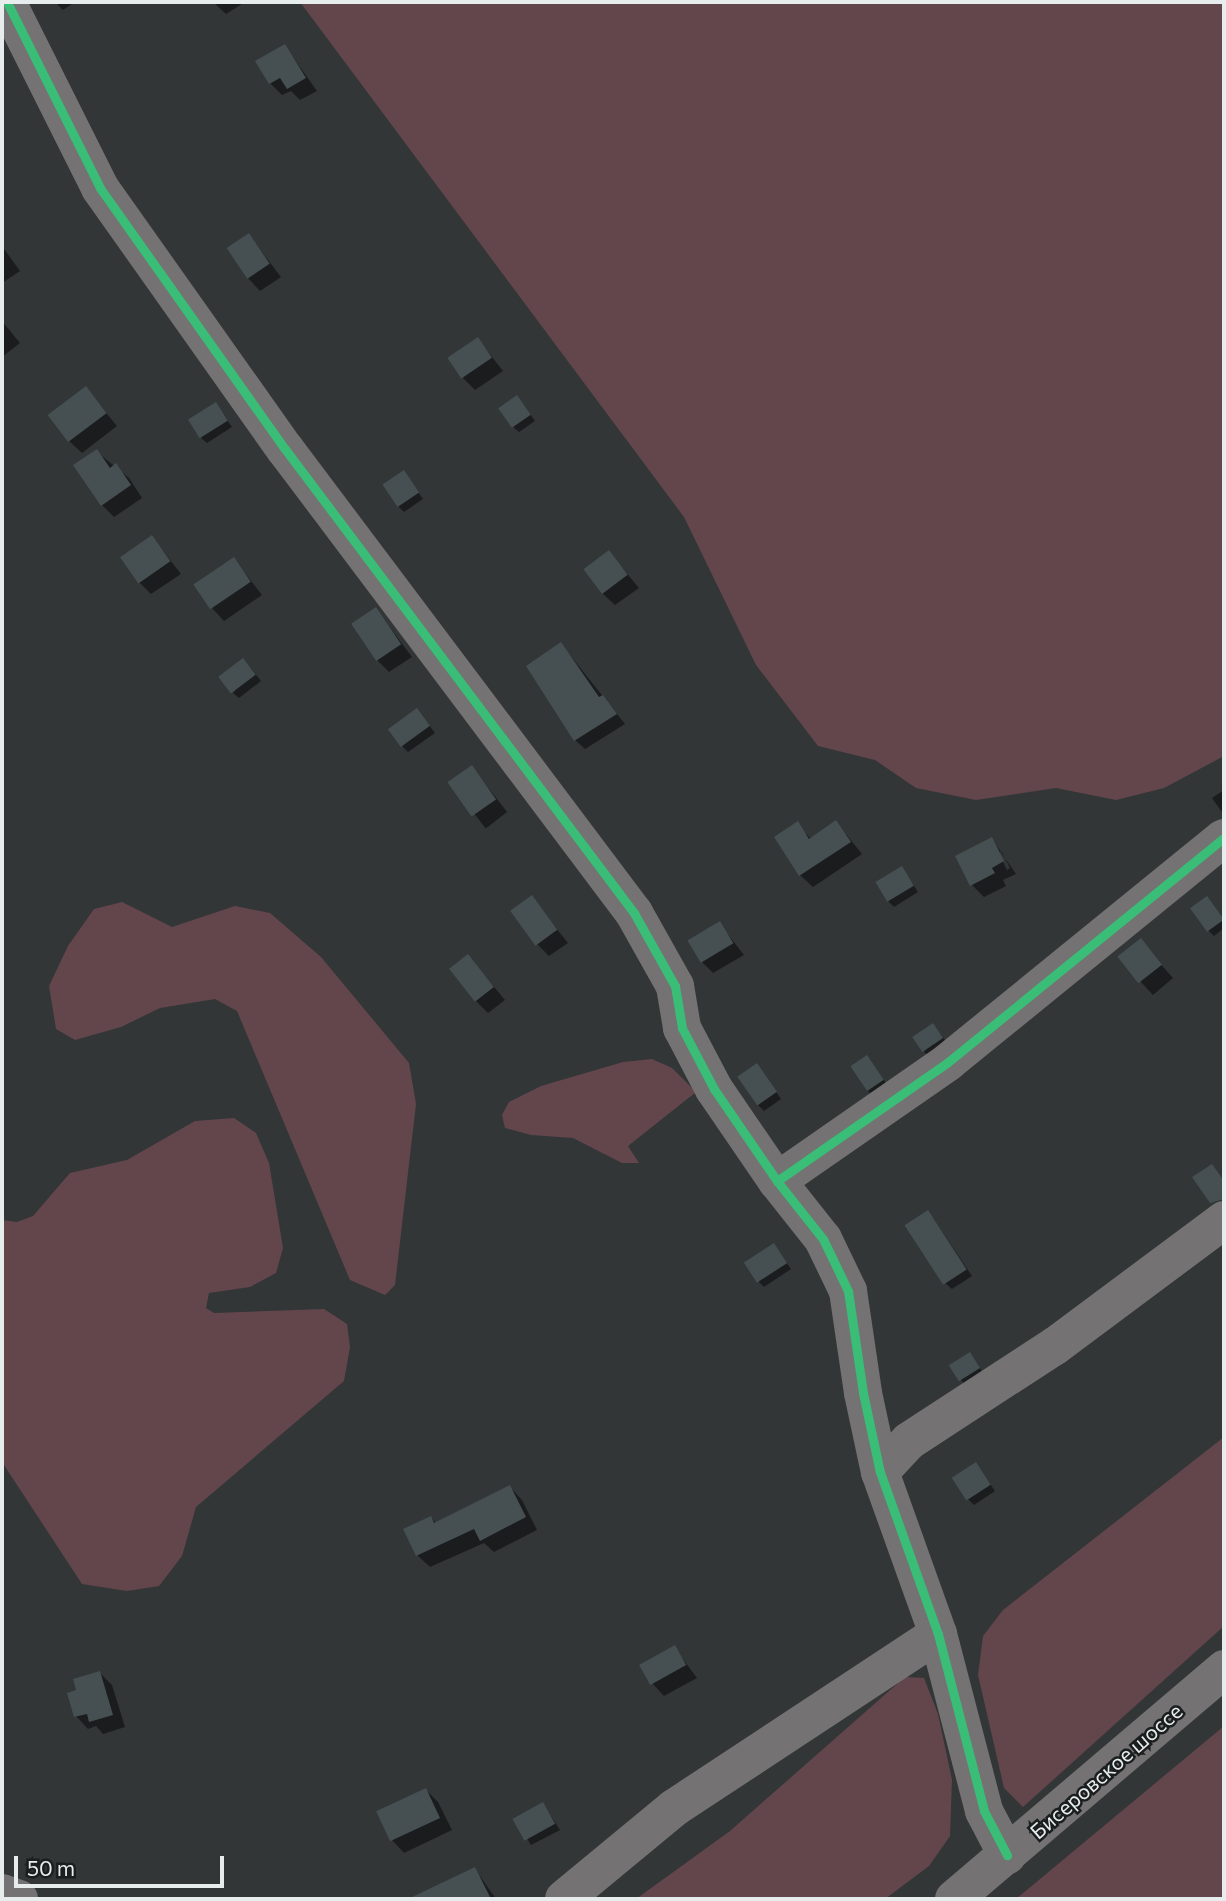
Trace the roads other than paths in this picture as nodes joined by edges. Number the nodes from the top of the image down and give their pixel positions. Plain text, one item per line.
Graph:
1 (7, 2) edge
2 (1224, 838) edge
3 (777, 1181) junction
4 (1224, 1220) edge
5 (880, 1472) junction
6 (938, 1633) junction
7 (1224, 1669) edge
8 (1007, 1856) junction
9 (2, 1893) edge
10 (19, 1899) edge
11 (564, 1899) edge
12 (954, 1899) edge

1 - 3 street
2 - 3 street
3 - 5 street
4 - 5 street
5 - 6 street
6 - 8 street
6 - 11 street
7 - 8 main road, Бисеровское шоссе
8 - 12 main road, Бисеровское шоссе
9 - 10 street

